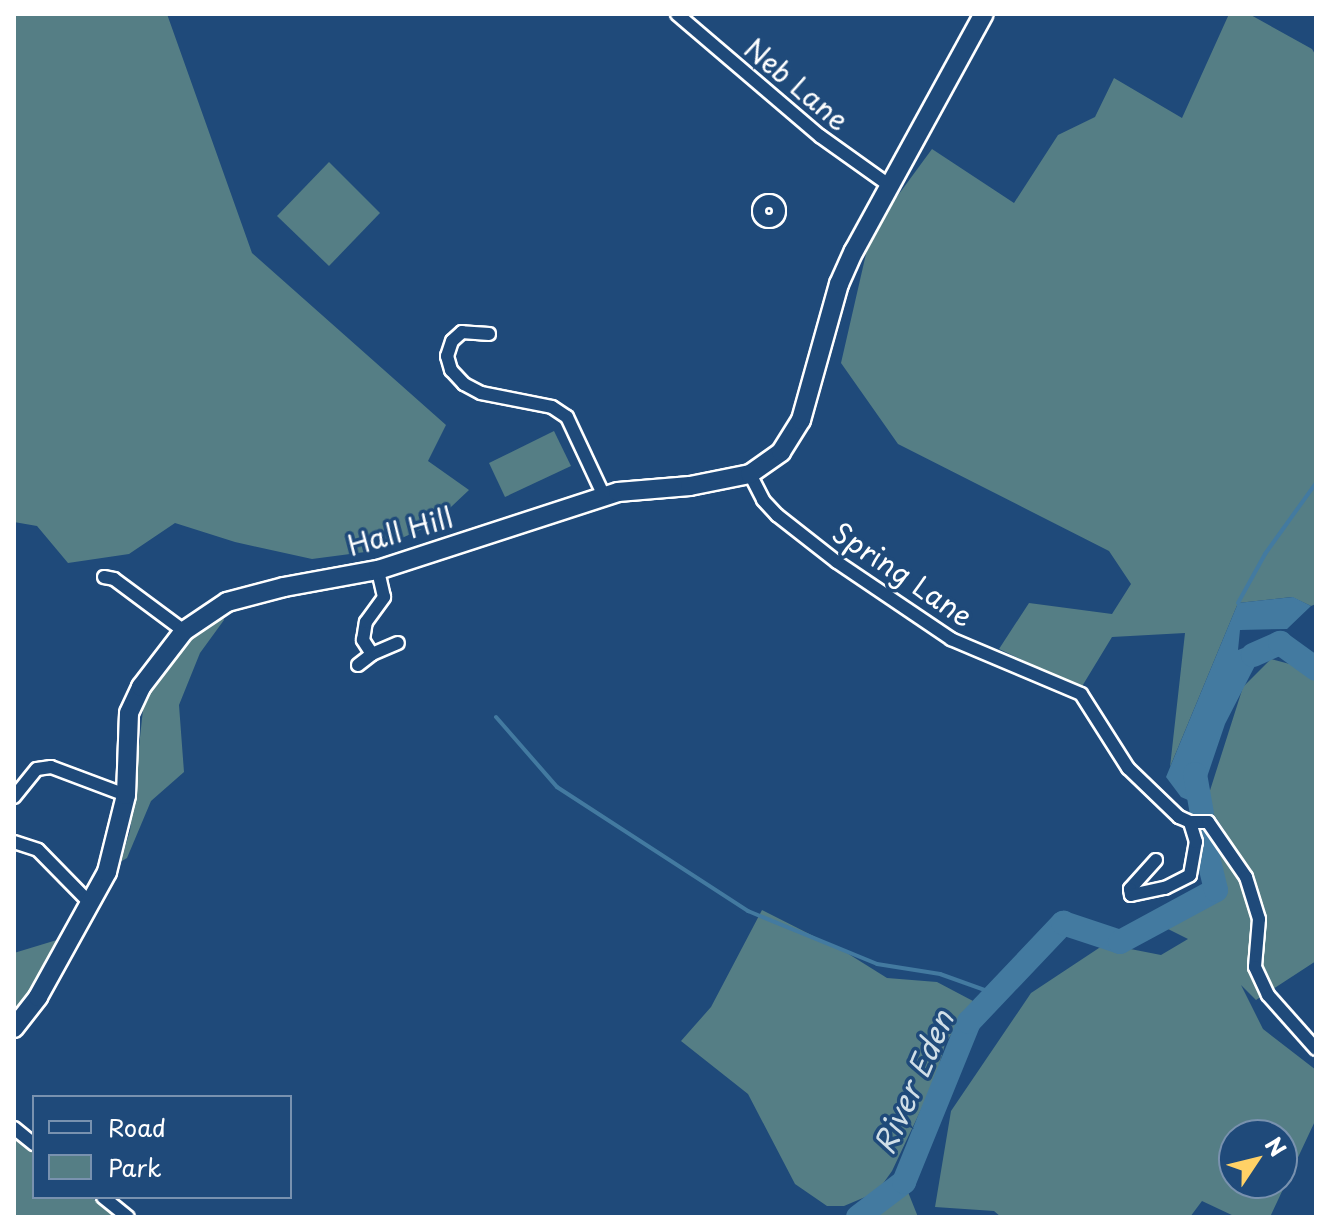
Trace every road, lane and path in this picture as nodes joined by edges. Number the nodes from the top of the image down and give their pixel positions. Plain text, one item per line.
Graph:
1 (677, 14) edge
2 (984, 14) edge
3 (890, 186) junction
4 (489, 334) dead end
5 (750, 474) junction
6 (604, 496) junction
7 (378, 570) junction
8 (104, 577) dead end
9 (184, 631) junction
10 (398, 643) dead end
11 (372, 654) junction
12 (358, 665) dead end
13 (126, 795) junction
14 (14, 797) edge
15 (1190, 822) junction
16 (14, 842) edge
17 (1156, 860) dead end
18 (89, 902) junction
19 (14, 1028) edge
20 (1316, 1049) edge
21 (14, 1128) edge
22 (32, 1142) edge
23 (106, 1199) edge
24 (128, 1217) edge

1 - 3 street, Neb Lane
2 - 3 street, Hall Hill
3 - 5 street, Hall Hill
4 - 6 street
5 - 6 street, Hall Hill
5 - 15 street, Spring Lane
6 - 7 street, Hall Hill
7 - 9 street, Hall Hill
7 - 11 street
8 - 9 street
9 - 13 street, Hall Hill
10 - 11 street
11 - 12 street
13 - 14 street
13 - 18 street, Hall Hill
15 - 17 street
15 - 20 street, Spring Lane
16 - 18 street
18 - 19 street, Hall Hill
21 - 22 street
23 - 24 street

